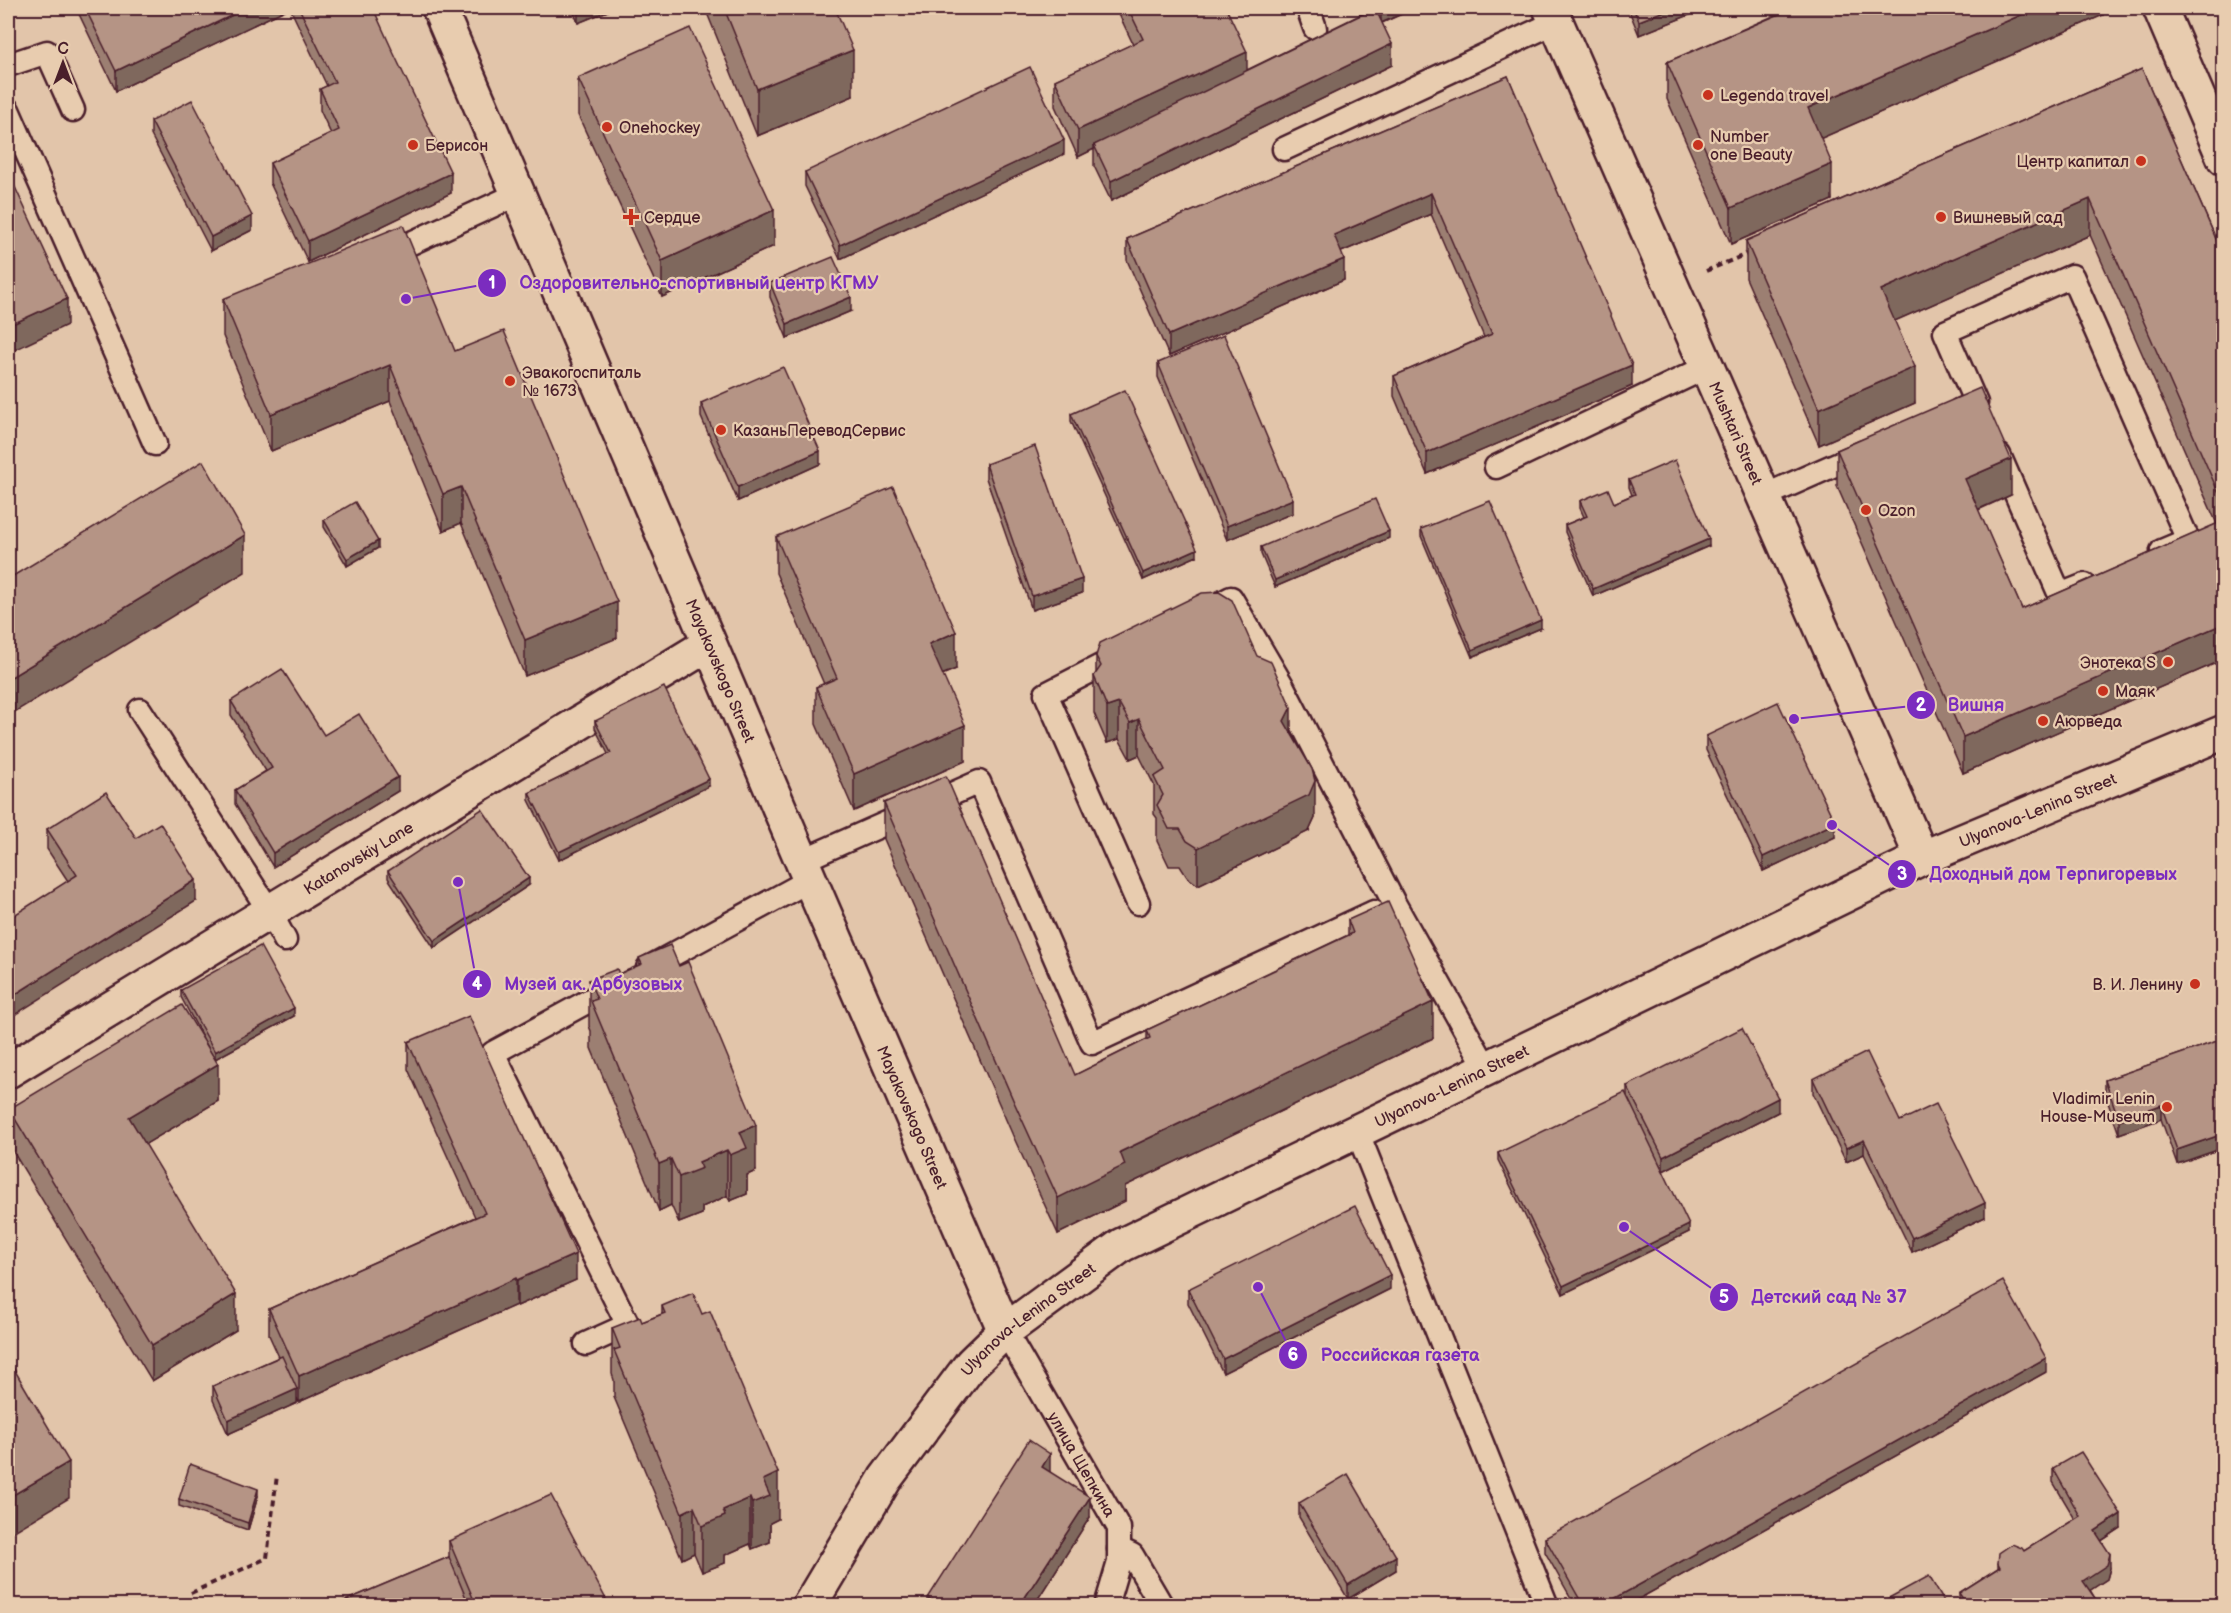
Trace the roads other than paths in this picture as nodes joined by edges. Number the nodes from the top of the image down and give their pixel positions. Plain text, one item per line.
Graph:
1 (439, 8) edge
2 (2160, 8) edge
3 (1553, 15) edge
4 (8, 65) edge
5 (8, 110) edge
6 (73, 110) dead end
7 (1284, 149) dead end
8 (2223, 158) edge
9 (520, 193) junction
10 (409, 244) edge
11 (1707, 367) junction
12 (1976, 403) junction
13 (1944, 417) edge
14 (155, 444) dead end
15 (1881, 444) edge
16 (1496, 466) dead end
17 (1764, 496) junction
18 (2145, 558) edge
19 (2103, 577) edge
20 (1180, 625) edge
21 (709, 644) junction
22 (1139, 646) edge
23 (140, 710) dead end
24 (2223, 732) edge
25 (1922, 858) junction
26 (807, 870) junction
27 (1138, 903) dead end
28 (1394, 903) junction
29 (277, 926) junction
30 (1486, 1069) junction
31 (8, 1071) edge
32 (1357, 1131) junction
33 (1005, 1331) junction
34 (586, 1344) dead end
35 (1119, 1549) junction
36 (809, 1605) edge
37 (1106, 1605) edge
38 (1162, 1605) edge
39 (1547, 1605) edge

1 - 9 street, Mayakovskogo Street
2 - 8 street
3 - 7 lane
3 - 11 street, Mushtari Street
4 - 6 lane
5 - 14 lane
9 - 10 lane
9 - 21 street, Mayakovskogo Street
11 - 16 lane
11 - 17 street, Mushtari Street
12 - 13 lane
12 - 18 lane
12 - 19 lane
15 - 17 lane
17 - 25 street, Mushtari Street
20 - 28 lane
21 - 26 street, Mayakovskogo Street
21 - 29 street, Katanovskiy Lane
22 - 27 lane
23 - 29 lane
24 - 25 street, Ulyanova-Lenina Street
25 - 30 street, Ulyanova-Lenina Street
26 - 28 lane
26 - 33 street, Mayakovskogo Street
26 - 34 lane
28 - 30 lane
29 - 31 street, Katanovskiy Lane
30 - 32 street, Ulyanova-Lenina Street
32 - 33 street, Ulyanova-Lenina Street
32 - 39 lane
33 - 35 lane, улица Щепкина
33 - 36 street, Ulyanova-Lenina Street
35 - 37 lane, улица Щепкина
35 - 38 lane

